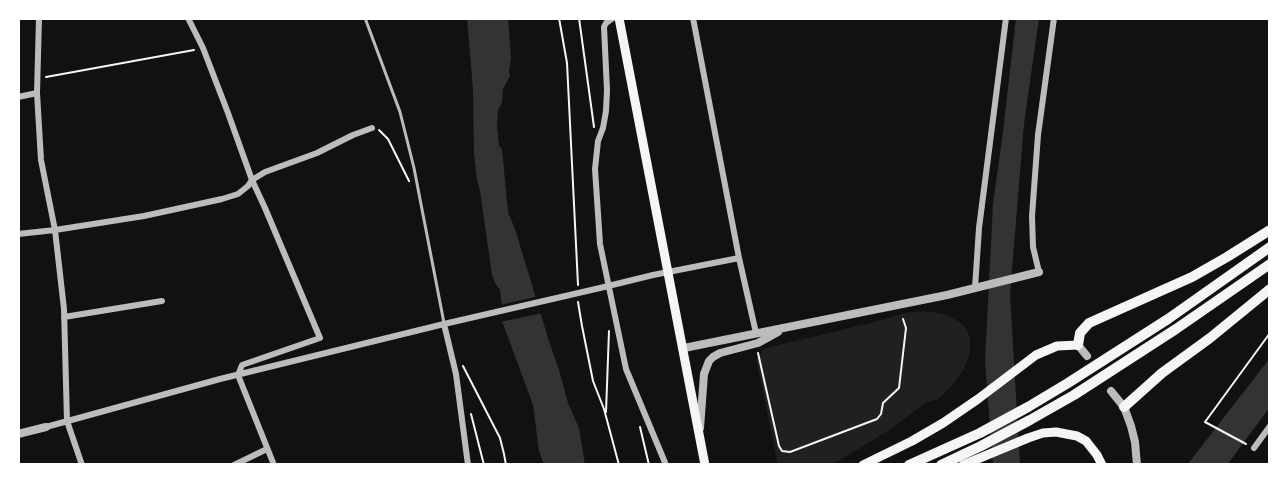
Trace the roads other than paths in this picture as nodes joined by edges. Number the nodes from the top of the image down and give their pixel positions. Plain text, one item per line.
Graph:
1 (39, 18) edge
2 (188, 18) edge
3 (366, 18) edge
4 (613, 18) edge
5 (620, 18) edge
6 (693, 18) edge
7 (1006, 18) edge
8 (1054, 18) edge
9 (37, 93) junction
10 (18, 97) edge
11 (372, 128) road end
12 (252, 180) junction
13 (55, 230) junction
14 (1270, 230) edge
15 (18, 234) edge
16 (1270, 248) edge
17 (739, 258) junction
18 (1270, 264) edge
19 (1039, 272) joint
20 (610, 286) junction
21 (978, 287) junction
22 (1270, 289) edge
23 (162, 301) dead end
24 (64, 317) junction
25 (444, 324) junction
26 (787, 327) junction
27 (756, 333) junction
28 (1078, 345) junction
29 (684, 348) junction
30 (1087, 356) dead end
31 (237, 375) junction
32 (1111, 391) dead end
33 (1124, 407) junction
34 (67, 421) junction
35 (1270, 426) edge
36 (46, 427) joint
37 (700, 432) junction
38 (18, 434) edge
39 (1254, 448) road end
40 (267, 449) junction
41 (982, 451) junction
42 (706, 463) edge
43 (82, 465) edge
44 (234, 465) edge
45 (274, 465) edge
46 (468, 465) edge
47 (666, 465) edge
48 (863, 465) edge
49 (909, 465) edge
50 (941, 465) edge
51 (963, 465) edge
52 (1102, 465) edge
53 (1137, 465) edge

1 - 9 street
2 - 12 street
3 - 25 lane
4 - 20 street
5 - 29 main road
6 - 17 street
7 - 21 street
8 - 19 street
9 - 10 street
9 - 13 street
11 - 12 street
12 - 13 street
12 - 31 street
13 - 15 street
13 - 24 street
14 - 28 highway
16 - 49 highway
17 - 20 street
17 - 27 street
18 - 41 highway
19 - 21 street
20 - 25 street
20 - 47 street
21 - 26 street
22 - 33 highway
23 - 24 street
24 - 34 street
25 - 31 street
25 - 46 street
26 - 27 street
26 - 37 street
27 - 29 street
28 - 30 street
28 - 48 main road
29 - 37 main road
31 - 34 street
31 - 40 street
32 - 33 street
33 - 53 street
34 - 36 street
34 - 43 street
35 - 39 street
36 - 38 street
37 - 42 main road
40 - 44 street
40 - 45 street
41 - 50 highway
41 - 51 main road
41 - 52 main road

